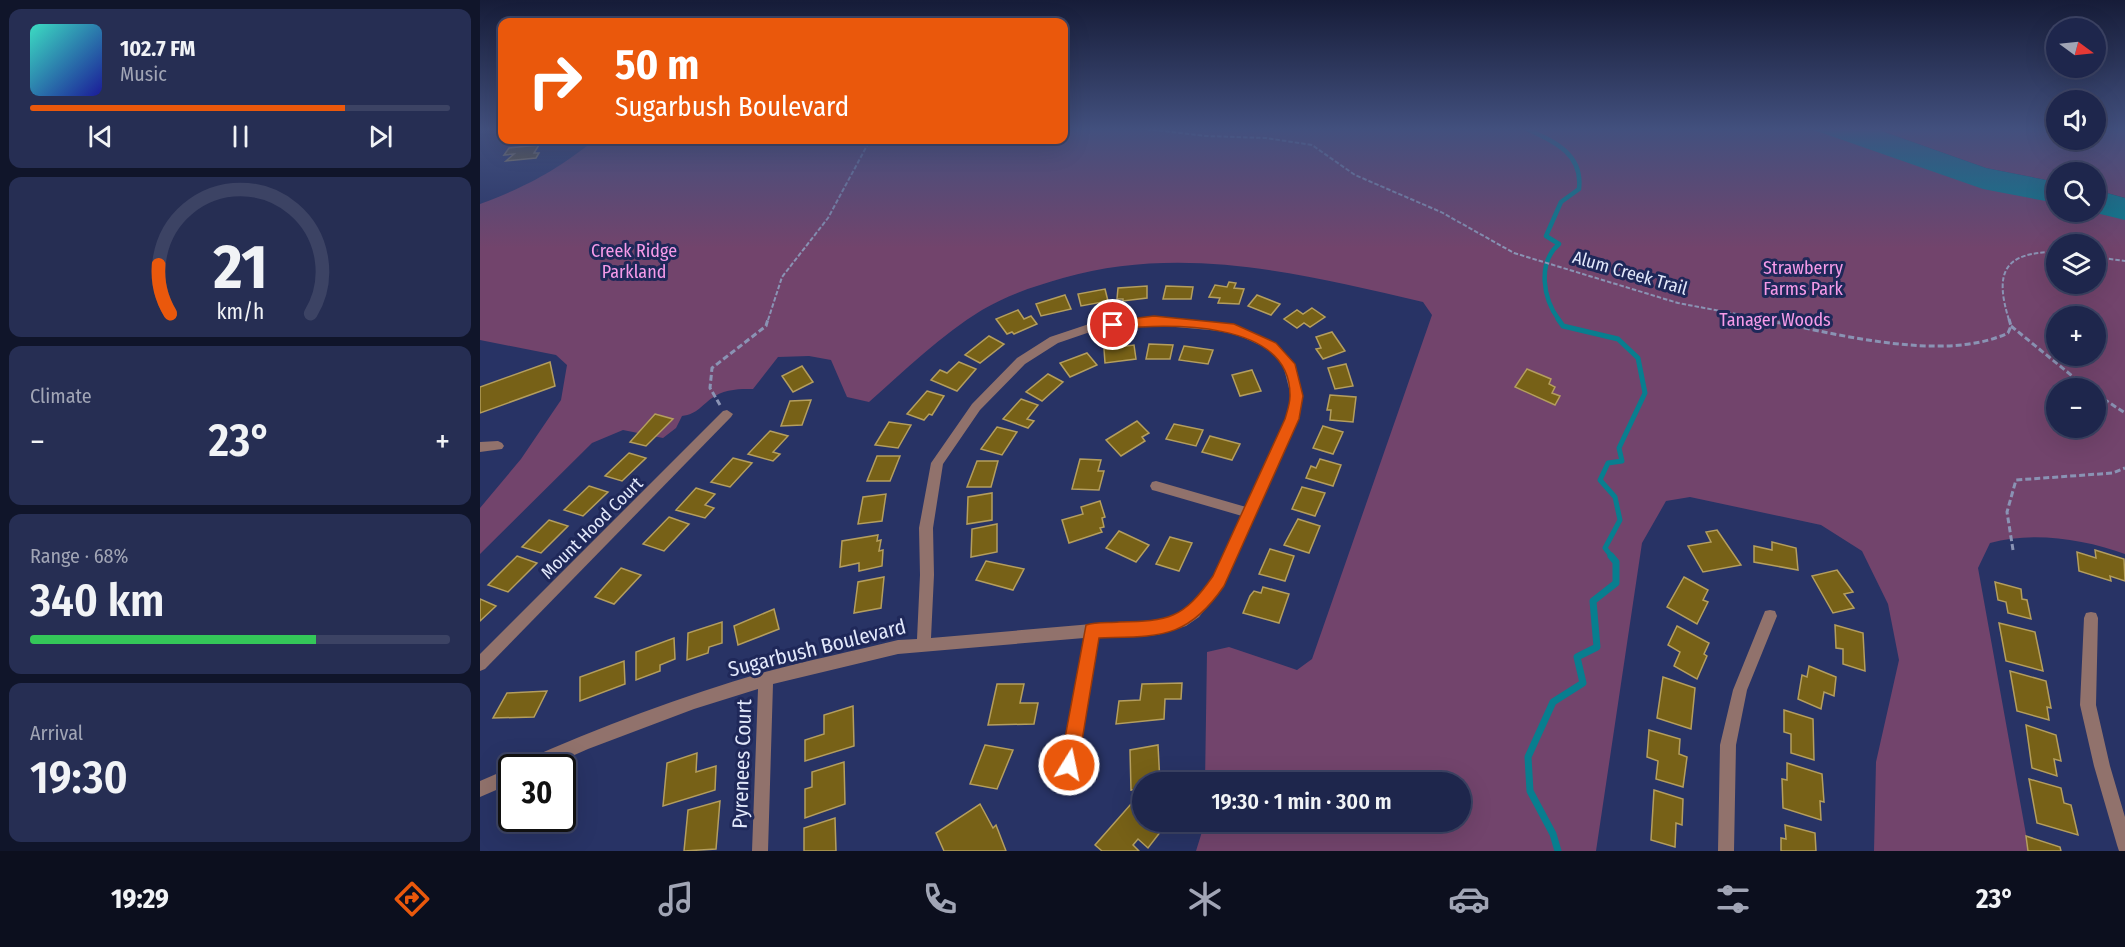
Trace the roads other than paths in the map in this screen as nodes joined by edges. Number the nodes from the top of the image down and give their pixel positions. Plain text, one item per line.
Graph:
1 (727, 414) road end
2 (498, 446) dead end
3 (480, 447) edge
4 (1156, 486) dead end
5 (1249, 513) junction
6 (1770, 616) dead end
7 (2091, 618) dead end
8 (1092, 631) junction
9 (924, 644) junction
10 (480, 664) edge
11 (766, 679) junction
12 (560, 754) edge
13 (498, 781) edge
14 (1065, 787) dead end
15 (480, 789) edge
16 (2125, 845) edge
17 (760, 851) edge
18 (1726, 851) edge

1 - 10 street, Mount Hood Court
2 - 3 street
4 - 5 street
5 - 8 street, Sugarbush Boulevard
5 - 9 street, Sugarbush Boulevard
6 - 18 street
7 - 16 street
8 - 9 street, Sugarbush Boulevard
8 - 14 street
9 - 11 street, Sugarbush Boulevard
11 - 12 street, Sugarbush Boulevard
11 - 17 street, Pyrenees Court
13 - 15 street

